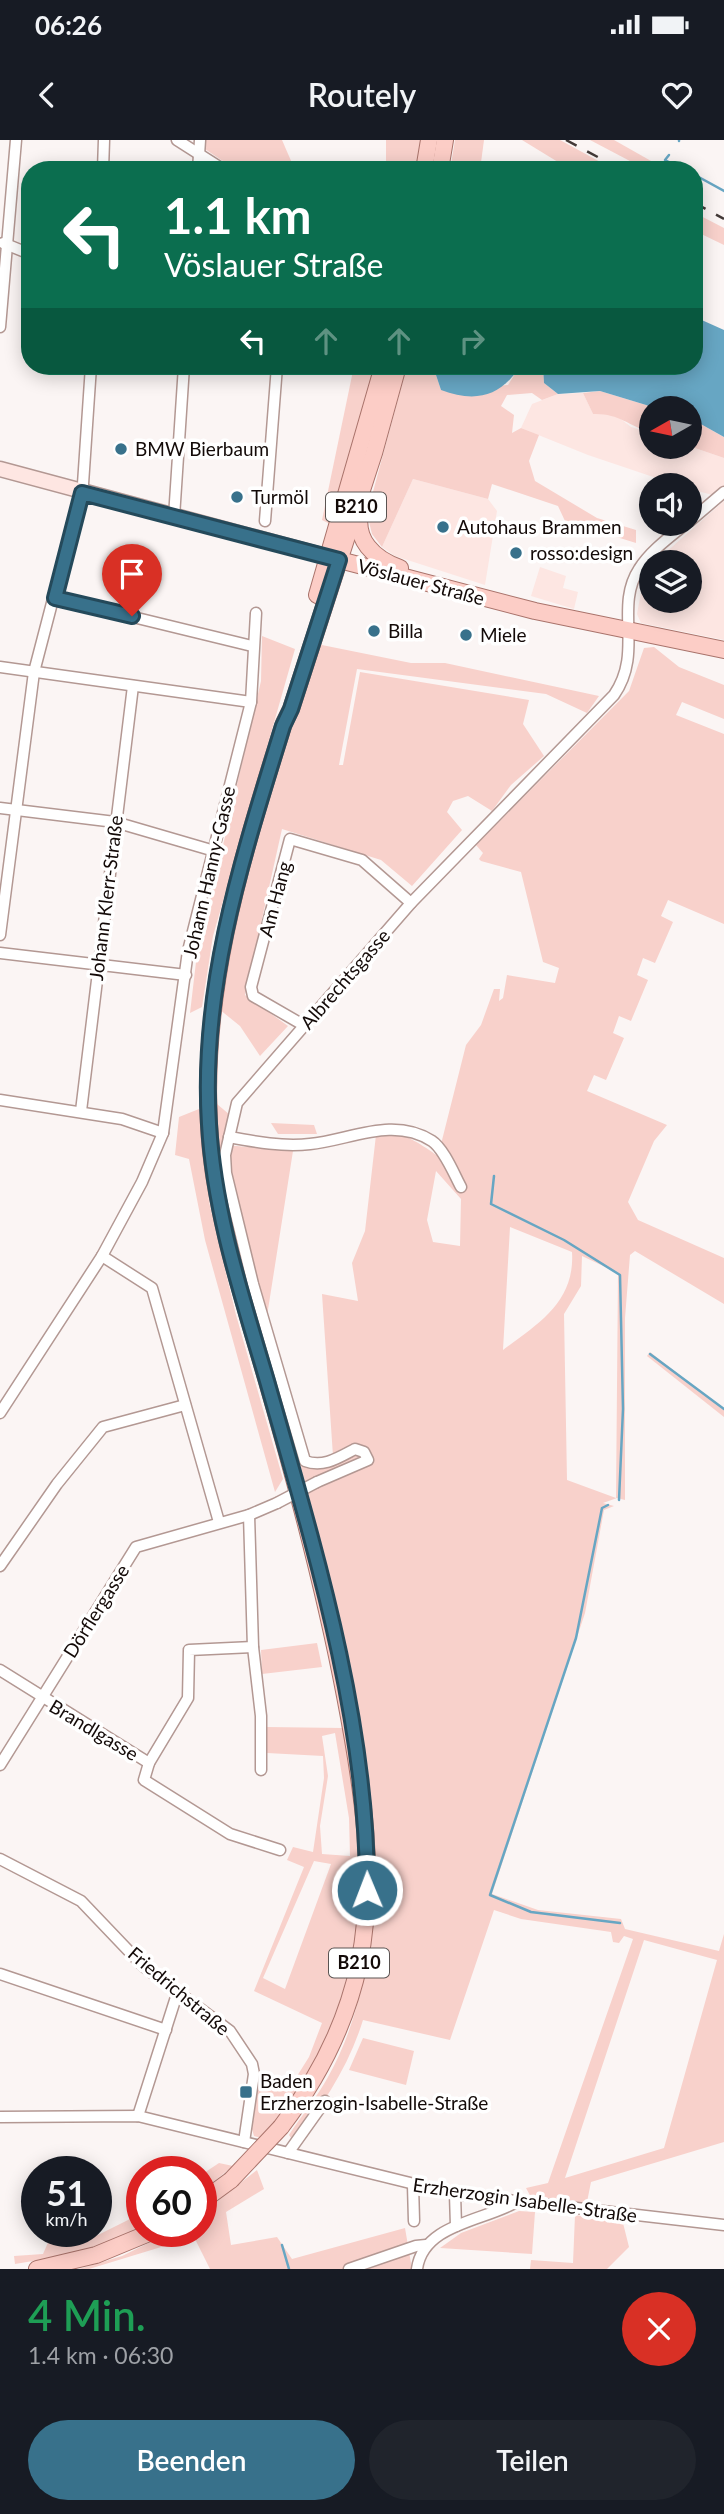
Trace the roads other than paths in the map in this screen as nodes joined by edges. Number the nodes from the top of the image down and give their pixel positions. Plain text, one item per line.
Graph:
1 (16, 140) edge
2 (104, 140) edge
3 (177, 140) edge
4 (200, 140) edge
5 (429, 140) edge
6 (446, 140) edge
7 (199, 153) junction
8 (103, 161) edge
9 (199, 161) edge
10 (211, 161) edge
11 (426, 161) edge
12 (442, 161) edge
13 (3, 243) edge
14 (21, 250) edge
15 (0, 327) edge
16 (90, 375) edge
17 (183, 375) edge
18 (276, 375) edge
19 (381, 375) edge
20 (396, 375) edge
21 (374, 453) junction
22 (0, 469) edge
23 (724, 492) edge
24 (82, 493) junction
25 (702, 510) edge
26 (174, 517) junction
27 (265, 521) dead end
28 (673, 536) edge
29 (333, 559) junction
30 (426, 583) junction
31 (55, 598) junction
32 (256, 613) dead end
33 (629, 630) junction
34 (252, 646) junction
35 (724, 650) edge
36 (0, 667) edge
37 (34, 672) junction
38 (134, 686) junction
39 (251, 702) junction
40 (0, 808) edge
41 (14, 810) junction
42 (116, 822) junction
43 (211, 850) junction
44 (411, 903) junction
45 (0, 935) edge
46 (0, 953) edge
47 (97, 964) junction
48 (186, 975) junction
49 (305, 1026) junction
50 (0, 1100) edge
51 (81, 1111) junction
52 (163, 1133) junction
53 (229, 1137) junction
54 (461, 1186) dead end
55 (102, 1256) junction
56 (185, 1405) junction
57 (0, 1413) edge
58 (317, 1482) joint
59 (249, 1515) junction
60 (219, 1522) junction
61 (0, 1566) edge
62 (253, 1647) junction
63 (0, 1670) edge
64 (41, 1698) junction
65 (149, 1763) junction
66 (0, 1765) edge
67 (261, 1770) dead end
68 (280, 1850) dead end
69 (0, 1859) edge
70 (0, 1974) edge
71 (177, 1994) junction
72 (166, 2030) junction
73 (325, 2101) dead end
74 (138, 2116) junction
75 (0, 2117) edge
76 (244, 2142) junction
77 (288, 2152) junction
78 (413, 2185) junction
79 (217, 2191) edge
80 (455, 2194) junction
81 (518, 2201) junction
82 (414, 2221) dead end
83 (724, 2225) edge
84 (456, 2227) junction
85 (126, 2243) edge
86 (426, 2245) junction
87 (37, 2269) edge
88 (349, 2269) edge
89 (417, 2269) edge

1 - 13 street
2 - 8 street
3 - 7 street
4 - 7 street
5 - 11 main road
6 - 12 main road
7 - 9 street
7 - 10 street
13 - 14 street
13 - 15 street
16 - 24 street
17 - 26 street
18 - 27 street
19 - 29 main road, B210
20 - 21 main road, B210
21 - 29 main road, B210
21 - 30 main road, B210
22 - 24 street, Vöslauer Straße
23 - 25 street, Albrechtsgasse
24 - 26 street, Vöslauer Straße
24 - 31 street
26 - 29 street, Vöslauer Straße
28 - 33 street, Albrechtsgasse
29 - 30 main road, Vöslauer Straße
29 - 79 main road, B210, bridge
30 - 33 main road, Vöslauer Straße
31 - 34 street
31 - 37 street
32 - 34 street, Johann Hanny-Gasse
33 - 35 main road, Vöslauer Straße
33 - 44 street, Albrechtsgasse
34 - 39 street, Johann Hanny-Gasse
36 - 37 street
37 - 38 street
37 - 41 street
38 - 39 street
38 - 42 street, Johann Klerr-Straße
39 - 43 street, Johann Hanny-Gasse
40 - 41 street
41 - 42 street
41 - 45 street
42 - 43 street
42 - 47 street, Johann Klerr-Straße
43 - 48 street, Johann Hanny-Gasse
44 - 49 street, Albrechtsgasse
44 - 49 street, Am Hang
46 - 47 street
47 - 48 street
47 - 51 street, Johann Klerr-Straße
48 - 52 street, Johann Hanny-Gasse
49 - 53 street, Albrechtsgasse
50 - 51 street
51 - 52 street
52 - 55 street
53 - 54 street
53 - 58 street, Albrechtsgasse
55 - 56 street
55 - 57 street
56 - 60 street
56 - 61 street
58 - 59 street, Dörflergasse, bridge
59 - 60 street, Dörflergasse
59 - 62 street
60 - 64 street, Dörflergasse
62 - 65 street
62 - 67 street
63 - 64 street, Brandlgasse
64 - 65 street, Brandlgasse
64 - 66 street, Dörflergasse
65 - 68 street, Brandlgasse
69 - 71 street, Friedrichstraße
70 - 72 street
71 - 72 street
71 - 76 street, Friedrichstraße
72 - 74 street
73 - 77 street
74 - 75 street, Erzherzogin Isabelle-Straße
74 - 76 street, Erzherzogin Isabelle-Straße
76 - 77 street, Erzherzogin Isabelle-Straße
77 - 78 street, Erzherzogin Isabelle-Straße
78 - 80 street, Erzherzogin Isabelle-Straße
78 - 82 street
80 - 81 street, Erzherzogin Isabelle-Straße
80 - 84 street
81 - 83 street, Erzherzogin Isabelle-Straße
81 - 84 street
84 - 86 street
85 - 87 main road
86 - 88 street
86 - 89 street

